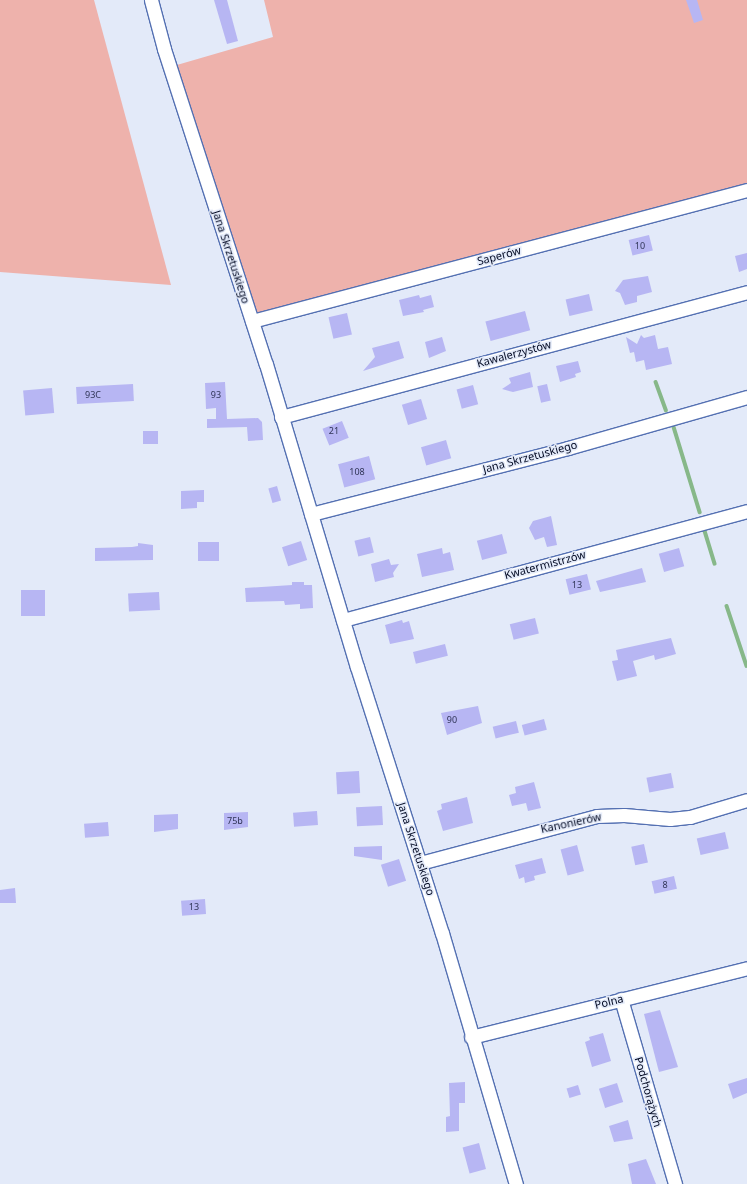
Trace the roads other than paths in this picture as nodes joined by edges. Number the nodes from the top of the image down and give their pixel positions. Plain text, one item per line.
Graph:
1 (152, 0) edge
2 (747, 190) edge
3 (747, 292) edge
4 (252, 321) junction
5 (747, 397) edge
6 (281, 417) junction
7 (747, 511) edge
8 (311, 514) junction
9 (343, 620) junction
10 (747, 800) edge
11 (420, 863) junction
12 (747, 969) edge
13 (621, 999) junction
14 (471, 1037) junction
15 (516, 1184) edge
16 (675, 1184) edge

1 - 4 street, Jana Skrzetuskiego
2 - 4 street, Saperów
3 - 6 street, Kawalerzystów
4 - 6 street, Jana Skrzetuskiego
5 - 8 street, Jana Skrzetuskiego
6 - 8 street, Jana Skrzetuskiego
7 - 9 street, Kwatermistrzów
8 - 9 street, Jana Skrzetuskiego
9 - 11 street, Jana Skrzetuskiego
10 - 11 street, Kanonierów
11 - 14 street, Jana Skrzetuskiego
12 - 13 street, Polna
13 - 14 street, Polna
13 - 16 street, Podchorążych
14 - 15 street, Jana Skrzetuskiego

